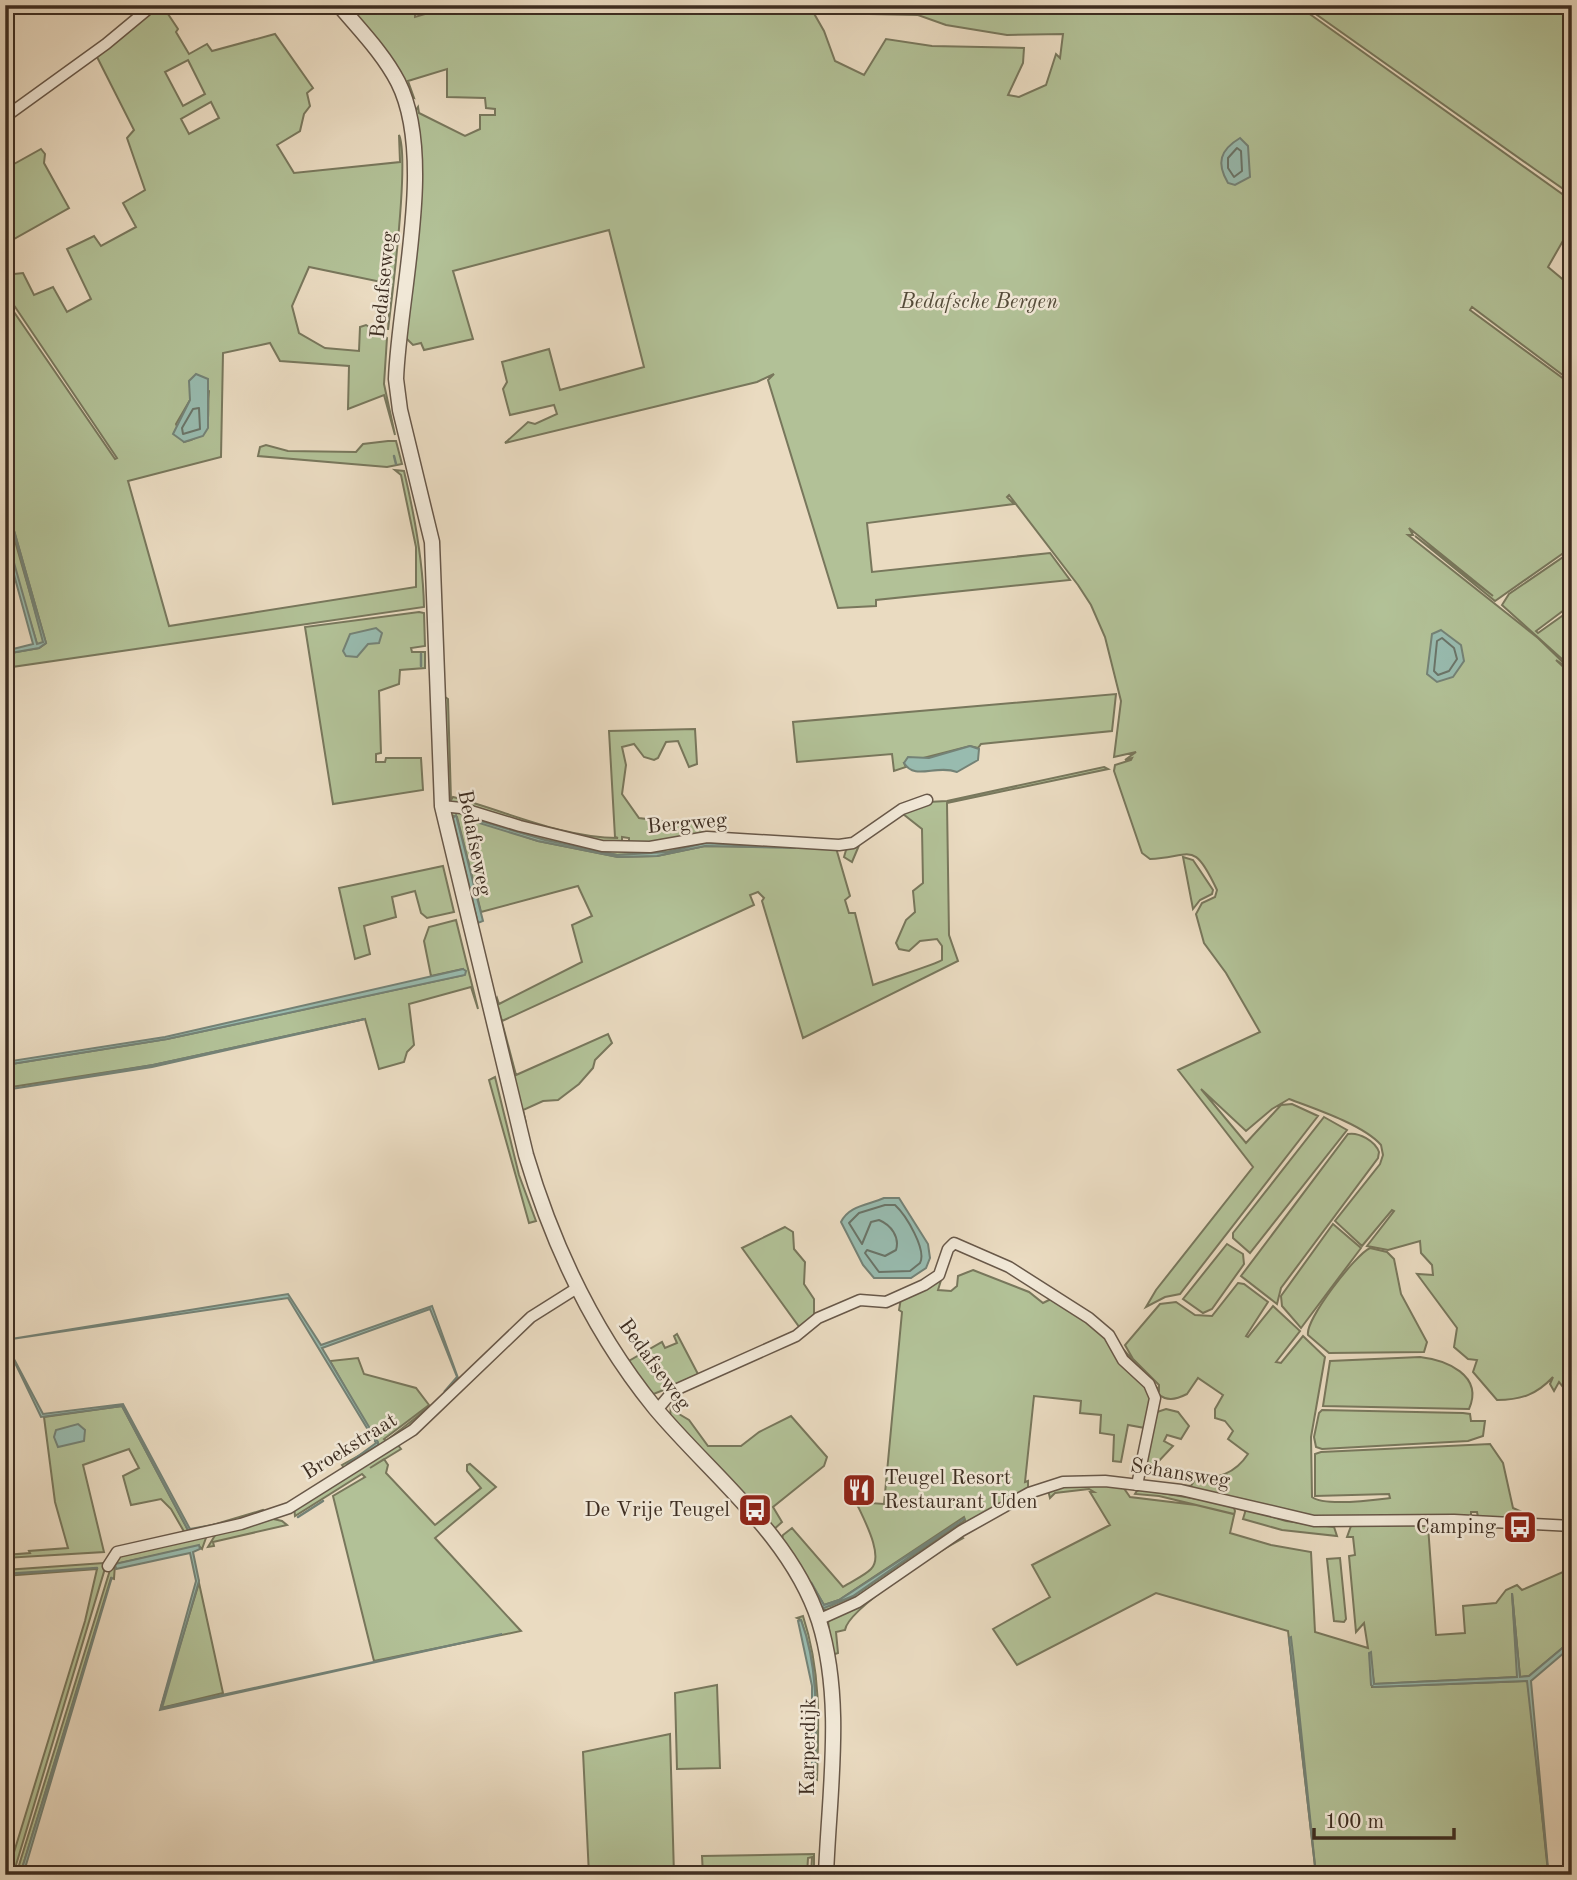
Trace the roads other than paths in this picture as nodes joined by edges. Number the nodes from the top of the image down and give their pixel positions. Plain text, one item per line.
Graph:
1 (153, 5) edge
2 (338, 5) edge
3 (5, 117) edge
4 (927, 800) dead end
5 (442, 806) junction
6 (577, 1288) junction
7 (657, 1410) junction
8 (1137, 1485) junction
9 (1572, 1526) edge
10 (108, 1566) dead end
11 (818, 1620) junction
12 (826, 1875) edge

1 - 3 street
2 - 5 street, Bedafseweg
4 - 5 street, Bergweg
5 - 6 street, Bedafseweg
6 - 7 street, Bedafseweg
6 - 10 street, Broekstraat
7 - 8 street
7 - 11 street, Bedafseweg
8 - 9 street, Schansweg
8 - 11 street, Schansweg
11 - 12 street, Karperdijk

